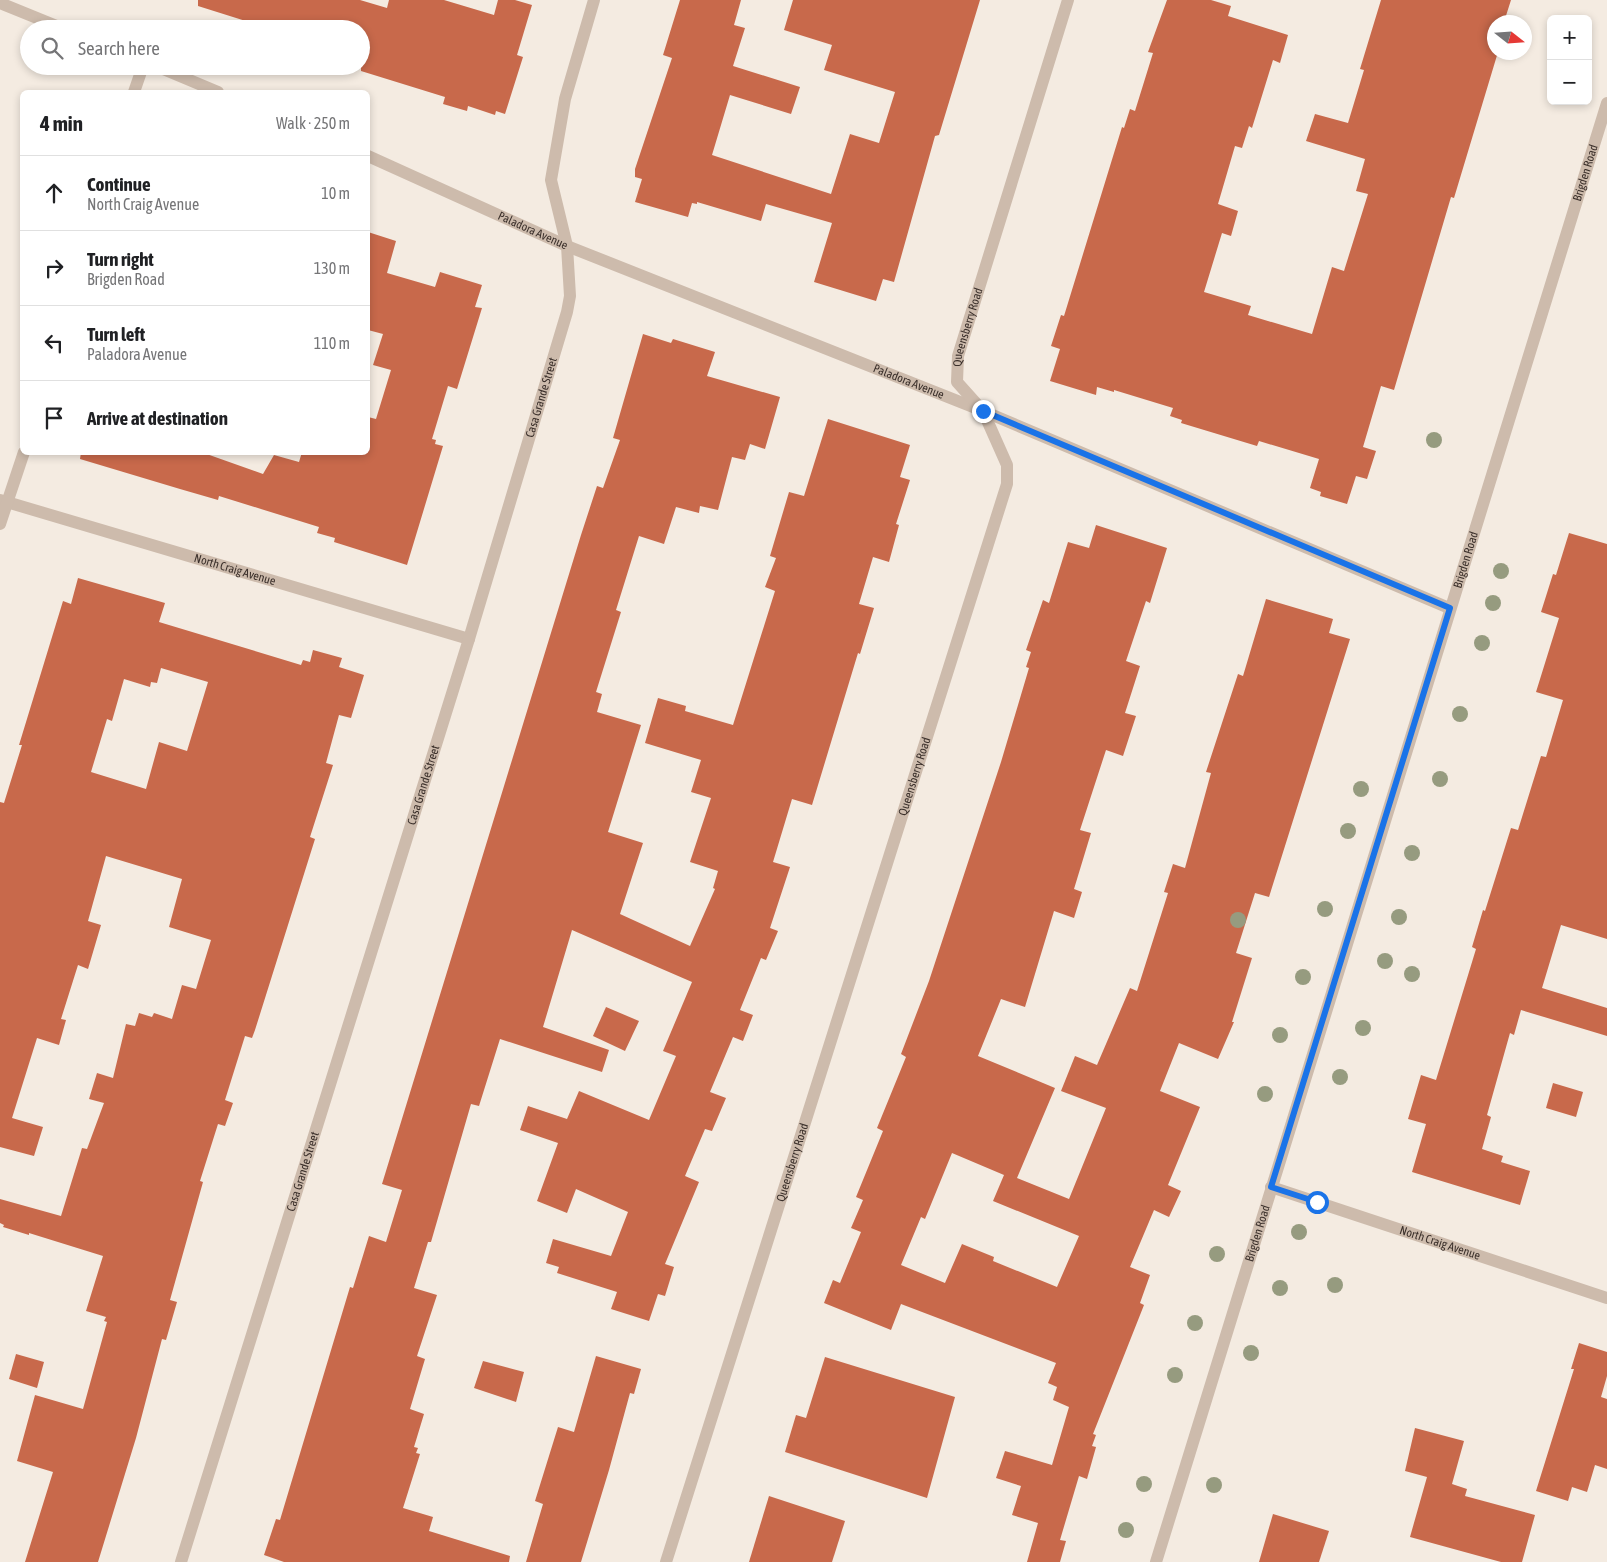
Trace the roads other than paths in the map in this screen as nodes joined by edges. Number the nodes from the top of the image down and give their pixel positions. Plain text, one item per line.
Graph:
1 (594, 0) edge
2 (1068, 0) edge
3 (0, 3) edge
4 (42, 20) edge
5 (140, 75) edge
6 (177, 75) edge
7 (135, 90) edge
8 (213, 90) edge
9 (1607, 103) edge
10 (370, 157) edge
11 (567, 246) junction
12 (983, 411) junction
13 (23, 455) edge
14 (3, 501) edge
15 (0, 524) edge
16 (1450, 608) junction
17 (469, 639) junction
18 (1271, 1187) junction
19 (1607, 1298) edge
20 (181, 1562) edge
21 (666, 1562) edge
22 (1156, 1562) edge

1 - 11 street, Casa Grande Street
2 - 12 street, Queensberry Road
3 - 4 street
5 - 7 street
6 - 8 street
9 - 16 street, Brigden Road
10 - 11 street, Paladora Avenue
11 - 12 street, Paladora Avenue
11 - 17 street, Casa Grande Street
12 - 16 street, Paladora Avenue
12 - 21 street, Queensberry Road
13 - 14 street
14 - 15 street
14 - 17 street, North Craig Avenue
16 - 18 street, Brigden Road
17 - 20 street, Casa Grande Street
18 - 19 street, North Craig Avenue
18 - 22 street, Brigden Road

